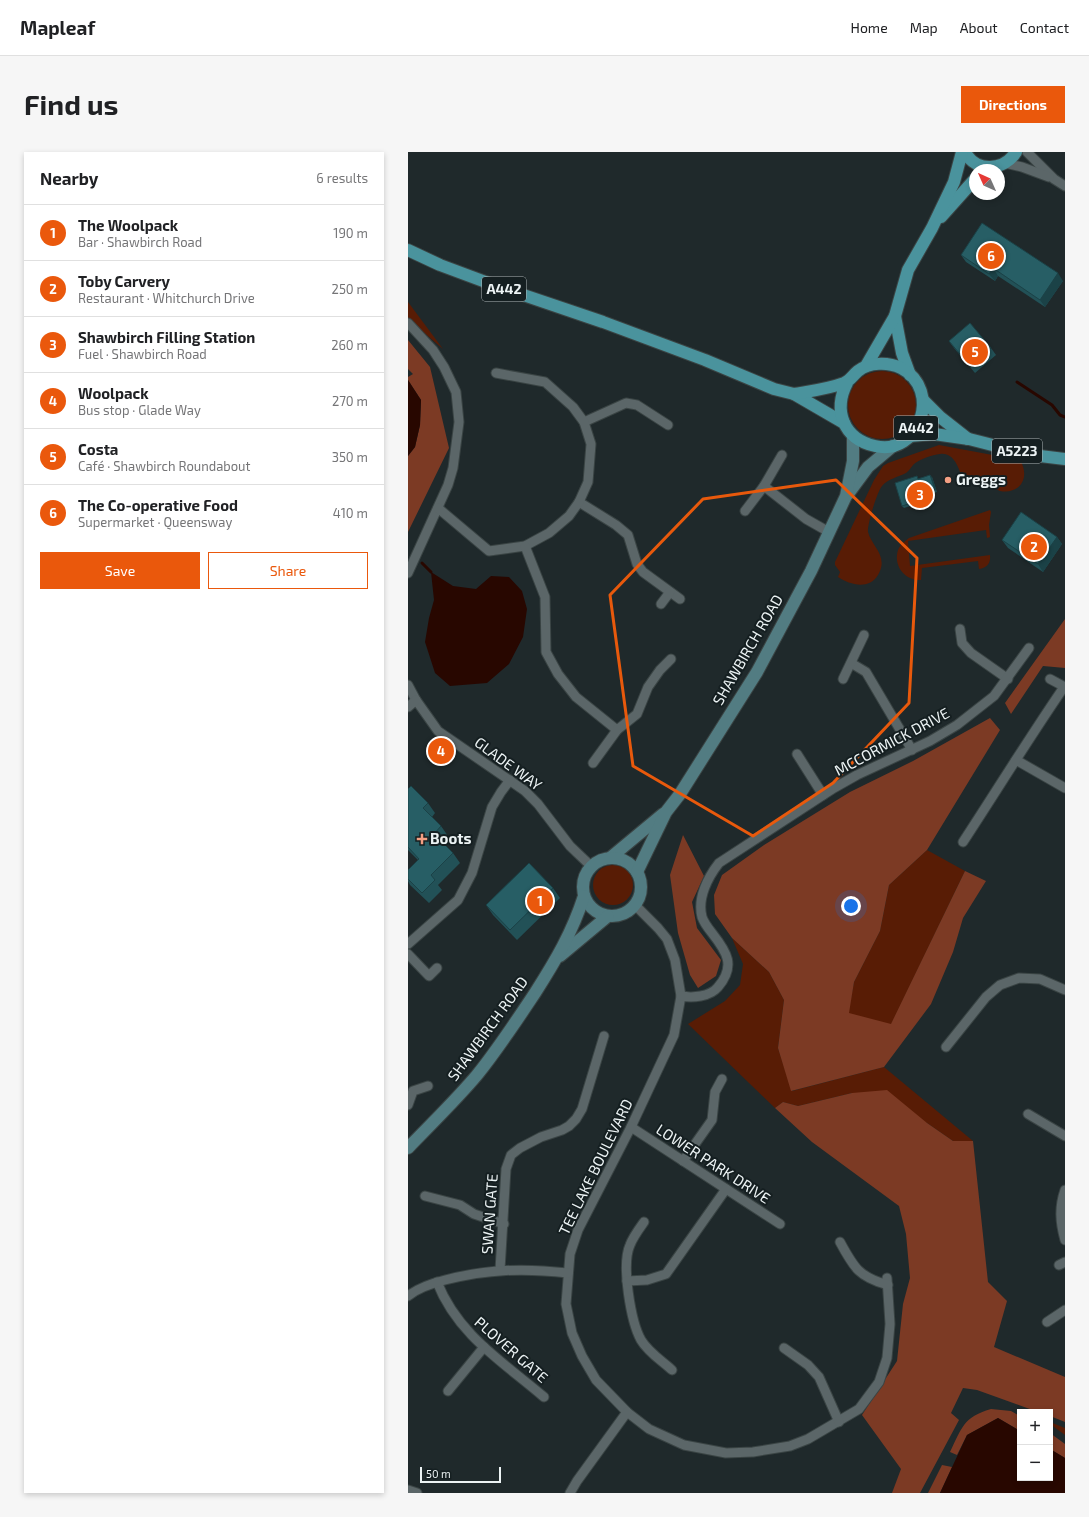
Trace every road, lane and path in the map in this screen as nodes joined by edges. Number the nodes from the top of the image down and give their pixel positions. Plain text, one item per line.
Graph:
1 (964, 152) edge
2 (1016, 152) edge
3 (1027, 152) edge
4 (1005, 163) joint
5 (977, 164) edge
6 (1054, 179) junction
7 (1065, 186) edge
8 (969, 187) edge
9 (932, 228) junction
10 (408, 250) edge
11 (895, 316) junction
12 (408, 323) edge
13 (866, 366) junction
14 (496, 373) dead end
15 (911, 375) junction
16 (847, 383) junction
17 (794, 394) junction
18 (923, 400) junction
19 (584, 422) junction
20 (844, 423) junction
21 (668, 425) dead end
22 (853, 436) junction
23 (910, 436) junction
24 (969, 439) junction
25 (893, 446) junction
26 (782, 454) dead end
27 (1065, 459) edge
28 (764, 486) junction
29 (846, 496) junction
30 (579, 502) junction
31 (438, 508) junction
32 (745, 512) dead end
33 (829, 532) junction
34 (525, 546) junction
35 (408, 573) edge
36 (670, 592) junction
37 (680, 599) dead end
38 (661, 604) dead end
39 (960, 629) dead end
40 (864, 635) dead end
41 (1029, 648) dead end
42 (671, 659) dead end
43 (851, 663) junction
44 (843, 679) dead end
45 (1008, 679) junction
46 (1050, 679) dead end
47 (408, 685) edge
48 (1064, 687) edge
49 (416, 700) junction
50 (408, 708) edge
51 (617, 730) junction
52 (912, 750) junction
53 (797, 754) dead end
54 (1016, 760) junction
55 (593, 763) dead end
56 (510, 780) junction
57 (1065, 788) edge
58 (823, 795) junction
59 (666, 812) junction
60 (963, 842) dead end
61 (610, 858) junction
62 (592, 867) junction
63 (637, 872) junction
64 (584, 896) junction
65 (635, 905) junction
66 (608, 916) junction
67 (408, 944) edge
68 (408, 954) edge
69 (556, 960) junction
70 (437, 968) dead end
71 (1065, 990) edge
72 (681, 996) junction
73 (604, 1036) dead end
74 (946, 1047) dead end
75 (722, 1078) dead end
76 (428, 1086) dead end
77 (410, 1088) edge
78 (408, 1105) edge
79 (1028, 1114) dead end
80 (631, 1127) junction
81 (1065, 1136) edge
82 (408, 1148) edge
83 (683, 1161) junction
84 (726, 1189) junction
85 (1065, 1190) edge
86 (425, 1196) dead end
87 (644, 1222) dead end
88 (504, 1224) junction
89 (780, 1224) dead end
90 (1065, 1240) edge
91 (840, 1242) dead end
92 (500, 1270) junction
93 (568, 1273) junction
94 (437, 1282) junction
95 (627, 1282) junction
96 (408, 1296) edge
97 (1065, 1310) edge
98 (1047, 1322) dead end
99 (484, 1347) junction
100 (784, 1348) dead end
101 (672, 1370) dead end
102 (448, 1391) dead end
103 (544, 1397) dead end
104 (627, 1412) junction
105 (839, 1422) junction
106 (408, 1490) edge
107 (417, 1493) edge
108 (570, 1493) edge

1 - 5 main road, A442
1 - 9 main road, A442
2 - 4 main road
3 - 6 street
4 - 6 street
6 - 7 street
8 - 9 main road, A442
9 - 11 main road, A442
10 - 17 main road, A442
11 - 13 main road, A442
11 - 15 main road, A442
12 - 31 street
13 - 15 main road
13 - 16 main road, A442
14 - 19 street
15 - 18 main road, A442
16 - 17 main road, A442
16 - 20 main road, A442
17 - 20 main road, A442
18 - 23 main road, A442
18 - 24 main road, A5223
19 - 21 street
19 - 30 street
20 - 22 main road, A442
22 - 25 main road, A442
22 - 29 main road, SHAWBIRCH ROAD
23 - 24 main road, A5223
23 - 25 main road, A442
24 - 27 main road, A5223
25 - 29 main road, SHAWBIRCH ROAD
26 - 28 street
28 - 32 street
28 - 33 street
29 - 33 main road, SHAWBIRCH ROAD
30 - 34 street
30 - 36 street
31 - 34 street
31 - 35 street
33 - 59 main road, SHAWBIRCH ROAD
34 - 51 street
36 - 37 street
36 - 38 street
39 - 45 street
40 - 43 street
41 - 45 street, MCCORMICK DRIVE
42 - 51 street
43 - 44 street
43 - 52 street
45 - 52 street, MCCORMICK DRIVE
46 - 48 street
47 - 49 street, GLADE WAY
48 - 54 street
49 - 50 street
49 - 56 street, GLADE WAY
51 - 55 street
52 - 58 street, MCCORMICK DRIVE
53 - 58 street, MCCORMICK DRIVE
54 - 57 street
54 - 60 street
56 - 62 street, GLADE WAY
56 - 67 street
58 - 72 street, MCCORMICK DRIVE
59 - 61 main road, SHAWBIRCH ROAD
59 - 63 main road, SHAWBIRCH ROAD
61 - 62 main road
61 - 63 main road
62 - 64 main road
63 - 65 main road
64 - 66 main road
64 - 69 main road, SHAWBIRCH ROAD
65 - 66 main road
65 - 72 street, TEE LAKE BOULEVARD
66 - 69 main road, SHAWBIRCH ROAD
68 - 70 street
69 - 82 main road, SHAWBIRCH ROAD
71 - 74 street
72 - 80 street, TEE LAKE BOULEVARD
73 - 88 street, SWAN GATE
75 - 83 street
76 - 77 street
77 - 78 street
79 - 81 street
80 - 83 street, LOWER PARK DRIVE
80 - 93 street, TEE LAKE BOULEVARD
83 - 84 street, LOWER PARK DRIVE
84 - 89 street, LOWER PARK DRIVE
84 - 95 street
85 - 90 street
86 - 88 street
87 - 95 street
88 - 92 street, SWAN GATE
91 - 105 street, TEE LAKE BOULEVARD
92 - 93 street
92 - 94 street
93 - 104 street, TEE LAKE BOULEVARD
94 - 96 street
94 - 99 street, PLOVER GATE
95 - 101 street
97 - 98 street
99 - 102 street
99 - 103 street, PLOVER GATE
100 - 105 street
104 - 105 street, TEE LAKE BOULEVARD
104 - 108 street
106 - 107 street

